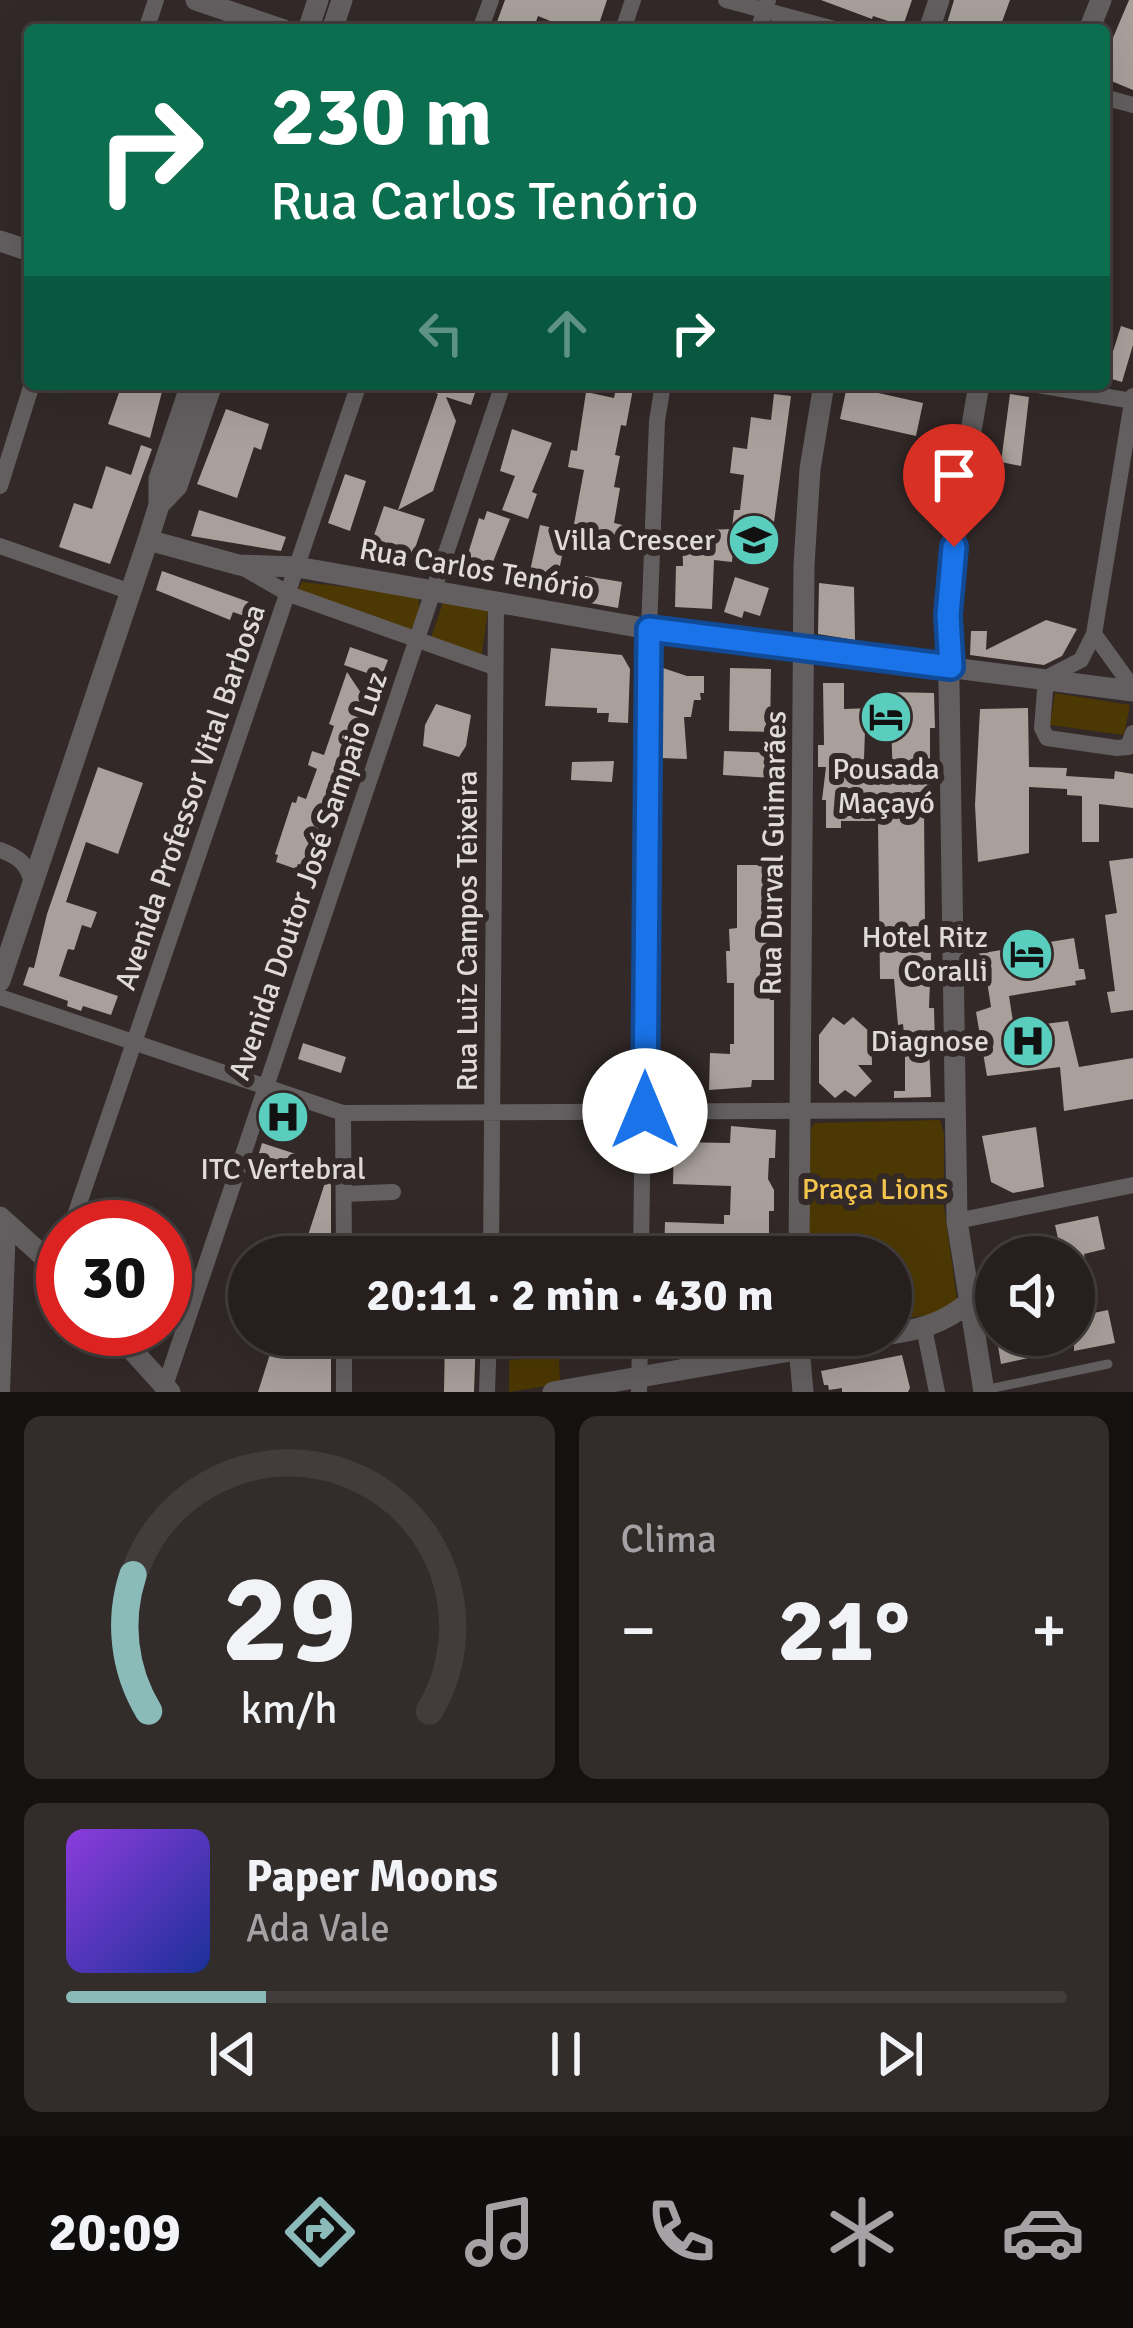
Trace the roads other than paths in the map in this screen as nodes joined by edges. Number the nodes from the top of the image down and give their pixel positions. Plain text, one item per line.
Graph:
1 (196, 0) edge
2 (726, 0) edge
3 (763, 14) edge
4 (266, 24) edge
5 (810, 24) edge
6 (30, 390) edge
7 (189, 390) edge
8 (210, 390) edge
9 (357, 390) edge
10 (501, 390) edge
11 (661, 390) edge
12 (823, 390) edge
13 (978, 390) edge
14 (1070, 390) edge
15 (1132, 400) edge
16 (0, 486) edge
17 (159, 505) junction
18 (148, 540) junction
19 (0, 546) edge
20 (239, 565) junction
21 (297, 567) junction
22 (433, 591) junction
23 (131, 592) junction
24 (289, 594) junction
25 (496, 604) junction
26 (649, 629) junction
27 (1094, 634) junction
28 (416, 639) junction
29 (805, 647) junction
30 (951, 667) junction
31 (494, 668) junction
32 (1046, 678) junction
33 (1133, 690) edge
34 (1133, 733) edge
35 (47, 840) junction
36 (9, 854) edge
37 (32, 884) junction
38 (0, 980) edge
39 (0, 997) edge
40 (134, 1042) junction
41 (265, 1090) junction
42 (800, 1108) junction
43 (957, 1109) junction
44 (645, 1111) junction
45 (343, 1113) junction
46 (494, 1114) junction
47 (1133, 1185) edge
48 (393, 1192) dead end
49 (344, 1194) junction
50 (80, 1200) edge
51 (4, 1220) edge
52 (957, 1221) junction
53 (344, 1236) edge
54 (491, 1236) edge
55 (642, 1236) edge
56 (799, 1236) edge
57 (36, 1245) edge
58 (3, 1291) edge
59 (970, 1314) junction
60 (975, 1315) edge
61 (924, 1328) junction
62 (912, 1330) edge
63 (136, 1356) edge
64 (344, 1356) edge
65 (488, 1356) edge
66 (745, 1356) edge
67 (799, 1356) edge
68 (1108, 1364) dead end
69 (639, 1384) edge
70 (166, 1390) edge
71 (983, 1391) edge
72 (2, 1392) edge
73 (344, 1392) edge
74 (487, 1392) edge
75 (553, 1392) edge
76 (802, 1392) edge
77 (937, 1392) edge

1 - 4 street
2 - 3 street
3 - 5 street
6 - 16 street
7 - 17 street
8 - 17 street
9 - 21 street, Avenida Professor Vital Barbosa
10 - 22 street, Avenida Doutor José Sampaio Luz
11 - 26 street
12 - 29 street, Rua Durval Guimarães
13 - 30 street
14 - 15 street
15 - 27 street
17 - 18 street
18 - 20 street, Rua Carlos Tenório
18 - 23 street
19 - 23 street
20 - 21 street, Rua Carlos Tenório
20 - 24 street, Rua Carlos Tenório
21 - 22 street, Rua Carlos Tenório
21 - 24 street, Avenida Professor Vital Barbosa
22 - 25 street, Rua Carlos Tenório
22 - 28 street, Avenida Doutor José Sampaio Luz
23 - 35 street
24 - 28 street, Rua Carlos Tenório
24 - 40 street, Avenida Professor Vital Barbosa
25 - 26 street, Rua Carlos Tenório
25 - 31 street, Rua Luiz Campos Teixeira
26 - 29 street, Rua Carlos Tenório
26 - 44 street
27 - 32 street
27 - 33 street
28 - 31 street, Rua Carlos Tenório
28 - 41 street, Avenida Doutor José Sampaio Luz
29 - 30 street, Rua Carlos Tenório
29 - 42 street, Rua Durval Guimarães
30 - 32 street, Rua Carlos Tenório
30 - 43 street
31 - 46 street, Rua Luiz Campos Teixeira
32 - 33 street, Rua Carlos Tenório
32 - 34 street
35 - 36 street
35 - 37 street
36 - 37 street
37 - 38 street
39 - 40 street
40 - 41 street
40 - 50 street, Avenida Professor Vital Barbosa
41 - 45 street
41 - 70 street, Avenida Doutor José Sampaio Luz
42 - 43 street
42 - 44 street
42 - 56 street, Rua Durval Guimarães
43 - 52 street
44 - 46 street
44 - 55 street
45 - 46 street
45 - 49 street
46 - 54 street, Rua Luiz Campos Teixeira
47 - 52 street
48 - 49 street
49 - 53 street
51 - 57 street
51 - 58 street
52 - 59 street
58 - 72 street
59 - 60 lane
59 - 61 street
59 - 71 street
61 - 62 street
61 - 77 street
63 - 70 street
64 - 73 street
65 - 74 street
66 - 69 street
67 - 76 street
68 - 71 lane
69 - 75 street

